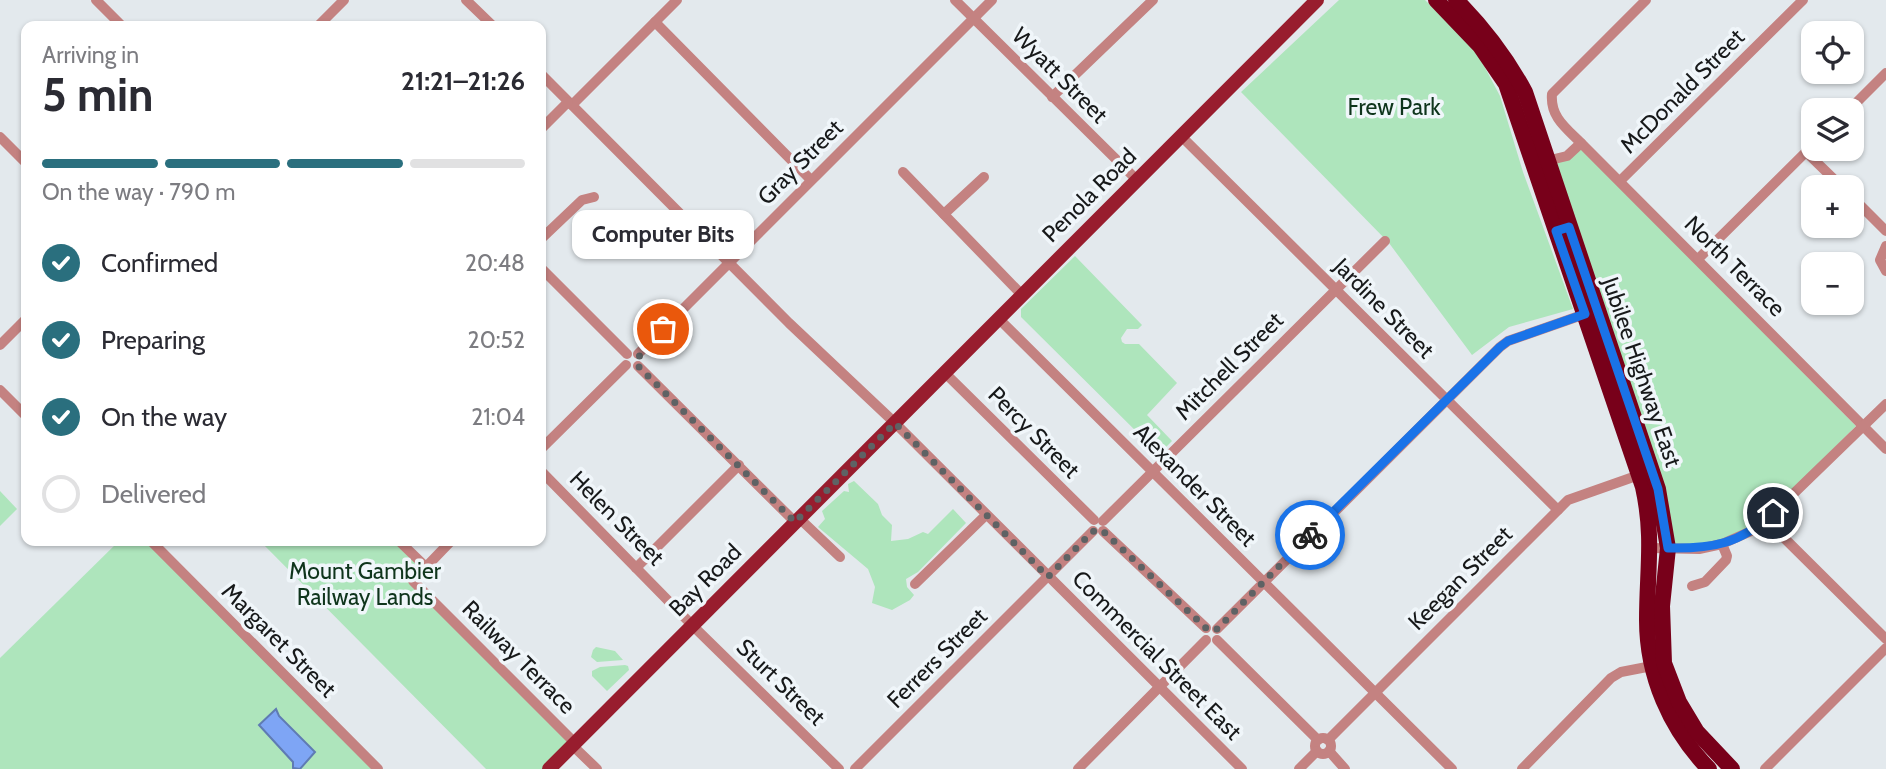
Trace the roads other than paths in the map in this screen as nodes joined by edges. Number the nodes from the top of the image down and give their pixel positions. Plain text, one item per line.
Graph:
1 (96, 0) edge
2 (344, 0) edge
3 (466, 0) edge
4 (677, 0) edge
5 (955, 0) edge
6 (992, 0) edge
7 (1153, 0) edge
8 (1317, 0) edge
9 (1436, 0) edge
10 (1457, 0) edge
11 (1646, 0) edge
12 (1802, 0) edge
13 (973, 18) junction
14 (117, 21) edge
15 (323, 21) edge
16 (488, 21) edge
17 (655, 22) junction
18 (1886, 73) edge
19 (546, 79) edge
20 (1517, 94) junction
21 (1052, 97) junction
22 (1861, 98) edge
23 (570, 104) junction
24 (546, 125) edge
25 (1181, 136) junction
26 (0, 137) edge
27 (1581, 143) junction
28 (21, 158) edge
29 (1801, 158) edge
30 (1546, 161) junction
31 (1820, 161) edge
32 (903, 172) dead end
33 (1832, 175) edge
34 (984, 177) dead end
35 (811, 180) junction
36 (1137, 180) junction
37 (1620, 181) junction
38 (594, 197) dead end
39 (1864, 209) edge
40 (944, 214) junction
41 (1563, 229) junction
42 (1886, 231) edge
43 (546, 234) edge
44 (1385, 241) dead end
45 (1886, 246) edge
46 (1698, 259) junction
47 (729, 262) junction
48 (1886, 271) edge
49 (546, 273) edge
50 (1335, 290) junction
51 (1022, 295) junction
52 (1585, 314) junction
53 (999, 318) junction
54 (21, 324) edge
55 (0, 345) edge
56 (633, 360) junction
57 (944, 373) junction
58 (0, 390) edge
59 (1446, 399) junction
60 (1886, 404) edge
61 (21, 411) edge
62 (895, 423) junction
63 (1864, 427) junction
64 (546, 444) edge
65 (1886, 449) edge
66 (739, 465) junction
67 (1152, 471) junction
68 (1639, 475) junction
69 (546, 476) edge
70 (1558, 510) junction
71 (986, 515) junction
72 (797, 520) junction
73 (1766, 520) junction
74 (1098, 526) junction
75 (1722, 544) junction
76 (156, 546) edge
77 (404, 546) edge
78 (446, 546) edge
79 (1651, 548) junction
80 (1668, 548) junction
81 (840, 557) dead end
82 (426, 567) junction
83 (636, 568) junction
84 (1048, 577) junction
85 (1263, 582) junction
86 (915, 584) dead end
87 (1692, 586) dead end
88 (692, 625) junction
89 (1211, 634) junction
90 (1886, 639) edge
91 (1886, 648) edge
92 (1657, 664) junction
93 (1159, 687) junction
94 (1374, 693) junction
95 (573, 744) junction
96 (1323, 746) junction
97 (378, 769) edge
98 (549, 769) edge
99 (597, 769) edge
100 (839, 769) edge
101 (855, 769) edge
102 (1078, 769) edge
103 (1242, 769) edge
104 (1299, 769) edge
105 (1345, 769) edge
106 (1451, 769) edge
107 (1522, 769) edge
108 (1709, 769) edge
109 (1732, 769) edge
110 (1765, 769) edge

1 - 14 street
2 - 15 street
3 - 16 street
4 - 17 street
5 - 13 street, Wyatt Street
6 - 13 street, Gray Street
7 - 21 street
8 - 25 main road, Penola Road
9 - 20 highway, Jubilee Highway East
10 - 20 highway, Jubilee Highway East
11 - 27 street, North Terrace
12 - 37 street, McDonald Street
13 - 21 street, Wyatt Street
13 - 35 street, Gray Street
17 - 23 street
17 - 35 street
18 - 22 street
19 - 23 street, Commercial Street East
20 - 30 highway, Jubilee Highway East
20 - 41 highway, Jubilee Highway East
21 - 36 street, Wyatt Street
23 - 24 street
23 - 47 street, Commercial Street East
25 - 36 main road, Penola Road
25 - 50 street, Jardine Street
26 - 28 street
27 - 30 street
27 - 37 street, North Terrace
29 - 46 street
30 - 41 highway, Jubilee Highway East
31 - 33 street
32 - 40 street
34 - 40 street
35 - 47 street, Gray Street
36 - 51 main road, Penola Road
37 - 46 street, North Terrace
38 - 43 street
39 - 42 street
40 - 51 street
41 - 52 highway, Jubilee Highway East
41 - 80 highway, Jubilee Highway East
44 - 50 street, Mitchell Street
45 - 48 street
46 - 63 street, North Terrace
47 - 56 street, Gray Street
47 - 62 street, Commercial Street East
49 - 56 street
50 - 59 street, Jardine Street
50 - 67 street, Mitchell Street
51 - 53 main road, Penola Road
52 - 59 street
52 - 68 highway, Jubilee Highway East
53 - 57 main road, Penola Road
53 - 67 street, Alexander Street
54 - 55 street
56 - 64 street, Gray Street
56 - 66 street
57 - 62 main road, Penola Road
57 - 74 street, Percy Street
58 - 61 street
59 - 70 street, Jardine Street
59 - 85 street
60 - 63 street
62 - 71 street, Commercial Street East
62 - 72 main road, Bay Road
63 - 65 street, North Terrace
63 - 73 street
66 - 72 street
66 - 83 street
67 - 74 street, Mitchell Street
67 - 85 street, Alexander Street
68 - 70 street, Keegan Street
68 - 79 highway, Jubilee Highway East
69 - 83 street, Helen Street
70 - 94 street, Keegan Street
71 - 84 street, Commercial Street East
71 - 86 street
72 - 81 street
72 - 88 main road, Bay Road
73 - 75 street
73 - 90 street
74 - 84 street, Mitchell Street
74 - 89 street, Percy Street
75 - 80 street
75 - 87 street
76 - 97 street, Margaret Street
77 - 82 street
78 - 82 street
79 - 80 street
79 - 92 highway, Jubilee Highway East
80 - 92 highway, Jubilee Highway East
82 - 95 street, Railway Terrace
83 - 88 street, Helen Street
84 - 93 street, Commercial Street East
84 - 101 street, Ferrers Street
85 - 89 street
85 - 94 street, Alexander Street
88 - 95 main road, Bay Road
88 - 100 street, Sturt Street
89 - 93 street
89 - 96 street, Percy Street
91 - 110 street
92 - 107 street
92 - 108 highway, Jubilee Highway East
92 - 109 highway, Jubilee Highway East
93 - 102 street
93 - 103 street, Commercial Street East
94 - 96 street, Keegan Street
94 - 106 street, Alexander Street
95 - 98 main road, Bay Road
95 - 99 street
96 - 104 street, Keegan Street
96 - 105 street, Percy Street

